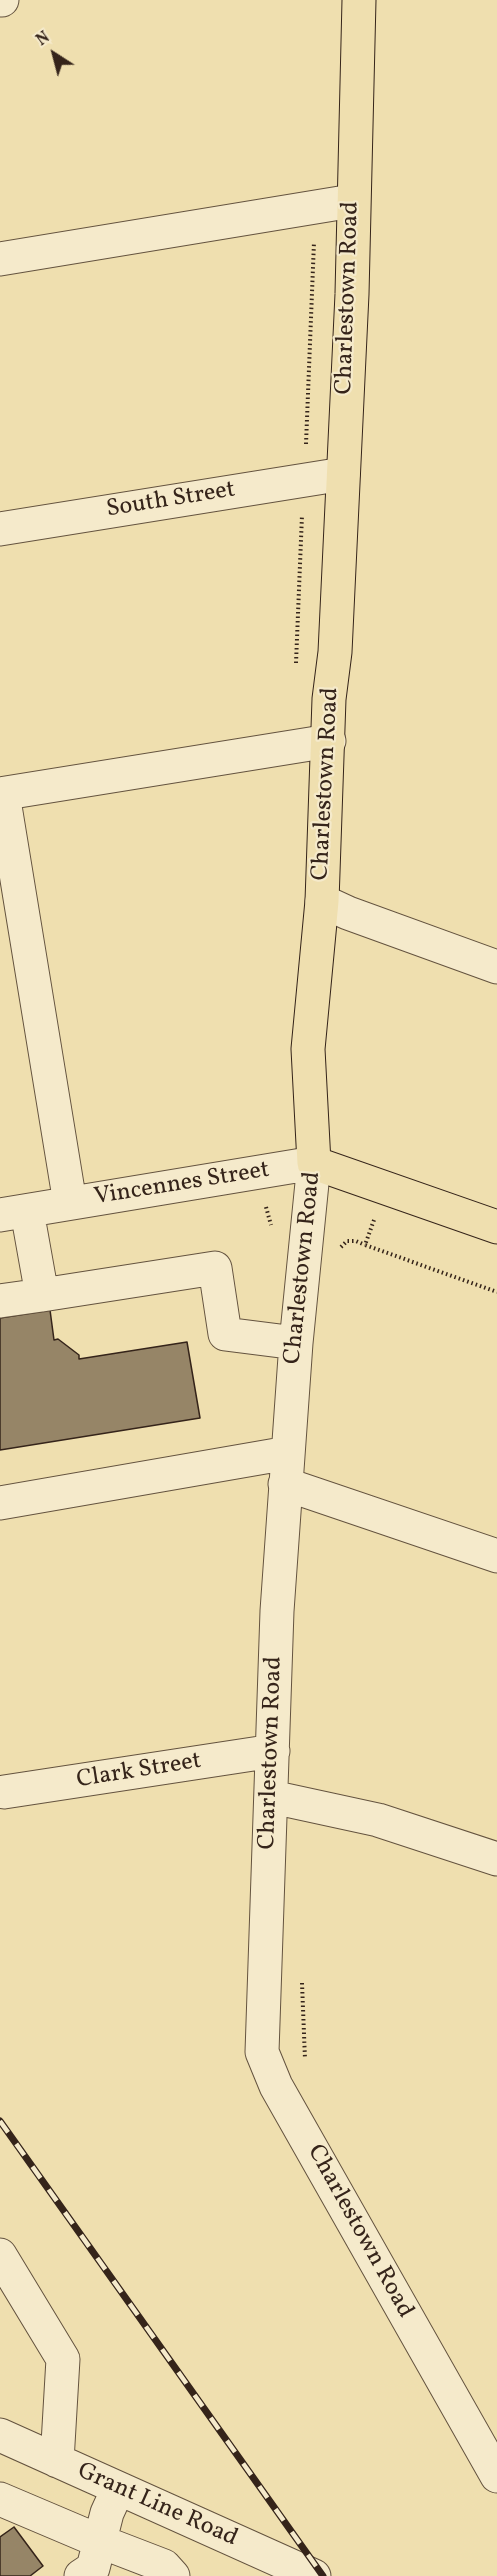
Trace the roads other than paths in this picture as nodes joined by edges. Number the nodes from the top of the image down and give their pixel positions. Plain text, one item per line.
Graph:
1 (359, 0) edge
2 (352, 201) junction
3 (0, 259) edge
4 (343, 474) junction
5 (0, 529) edge
6 (329, 741) junction
7 (2, 794) edge
8 (322, 901) junction
9 (497, 967) edge
10 (314, 1163) junction
11 (69, 1203) junction
12 (14, 1213) edge
13 (497, 1227) edge
14 (42, 1295) junction
15 (0, 1301) edge
16 (296, 1343) junction
17 (286, 1468) junction
18 (0, 1503) edge
19 (497, 1556) edge
20 (273, 1751) junction
21 (4, 1792) dead end
22 (272, 1797) junction
23 (496, 1856) edge
24 (0, 2255) edge
25 (0, 2435) edge
26 (57, 2461) junction
27 (497, 2476) edge
28 (118, 2489) junction
29 (0, 2499) edge
30 (99, 2541) junction
31 (298, 2572) edge
32 (81, 2576) edge
33 (173, 2576) edge

1 - 2 main road, Charlestown Road
2 - 3 street
2 - 4 main road, Charlestown Road
4 - 5 street, South Street
4 - 6 main road, Charlestown Road
6 - 7 street
6 - 8 main road, Charlestown Road
7 - 11 street
8 - 9 street
8 - 10 main road, Charlestown Road
10 - 11 street, Vincennes Street
10 - 13 main road, Vincennes Street
10 - 16 street, Charlestown Road
11 - 12 street, Vincennes Street
12 - 14 street
14 - 15 street
14 - 16 street
16 - 17 street, Charlestown Road
17 - 18 street
17 - 19 street
17 - 20 street, Charlestown Road
20 - 21 street, Clark Street
20 - 22 street, Charlestown Road
22 - 23 street
22 - 27 street, Charlestown Road
24 - 26 street
25 - 26 street, Grant Line Road
26 - 28 street, Grant Line Road
28 - 30 street
28 - 31 street, Grant Line Road
29 - 30 street
30 - 32 street
30 - 33 street

